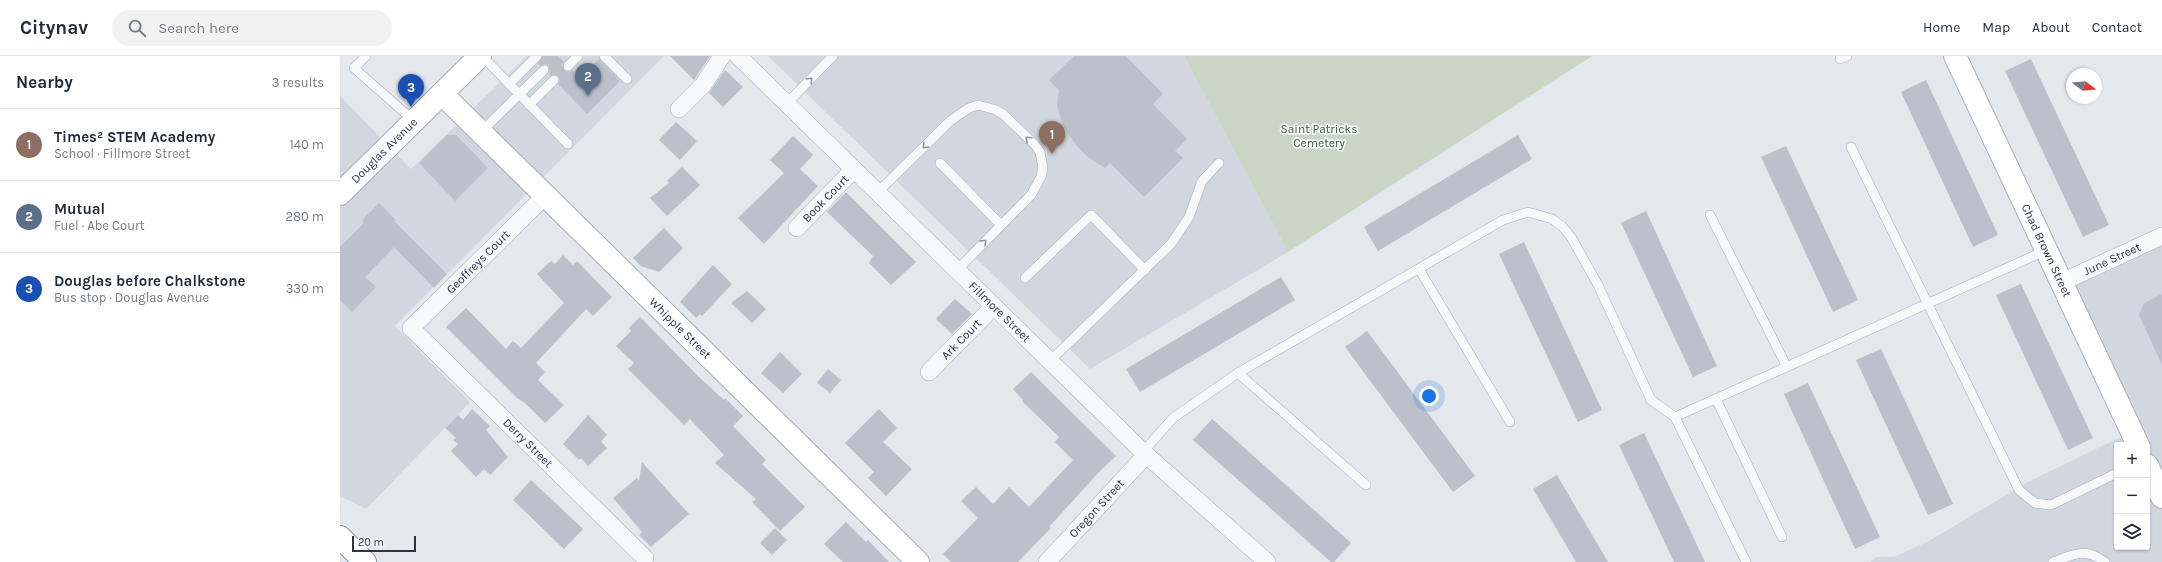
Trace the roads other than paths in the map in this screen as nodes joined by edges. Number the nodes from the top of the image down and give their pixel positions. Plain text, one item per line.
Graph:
1 (366, 56) edge
2 (481, 56) edge
3 (537, 56) edge
4 (578, 56) edge
5 (604, 56) edge
6 (722, 56) edge
7 (738, 56) edge
8 (833, 56) edge
9 (1955, 56) edge
10 (568, 66) dead end
11 (544, 70) dead end
12 (627, 79) dead end
13 (554, 80) dead end
14 (509, 84) junction
15 (442, 94) junction
16 (519, 94) junction
17 (787, 103) junction
18 (529, 104) junction
19 (679, 109) dead end
20 (414, 121) junction
21 (481, 132) junction
22 (568, 144) dead end
23 (1852, 147) dead end
24 (940, 163) dead end
25 (1219, 163) dead end
26 (854, 169) junction
27 (878, 192) junction
28 (340, 194) edge
29 (545, 196) junction
30 (1710, 215) dead end
31 (1001, 225) junction
32 (796, 228) dead end
33 (2162, 236) edge
34 (2047, 250) junction
35 (1419, 269) junction
36 (957, 270) junction
37 (1145, 270) junction
38 (1025, 278) dead end
39 (2062, 282) junction
40 (1929, 304) junction
41 (994, 306) junction
42 (411, 328) joint
43 (1050, 360) junction
44 (1787, 367) junction
45 (929, 372) dead end
46 (1238, 373) junction
47 (1716, 399) junction
48 (1676, 417) junction
49 (1510, 422) dead end
50 (2137, 442) edge
51 (1144, 453) junction
52 (2150, 471) edge
53 (2114, 474) edge
54 (1366, 485) dead end
55 (2162, 497) edge
56 (340, 537) edge
57 (1782, 537) dead end
58 (645, 558) dead end
59 (365, 562) edge
60 (918, 562) edge
61 (1047, 562) edge
62 (1267, 562) edge
63 (1746, 562) edge
64 (2053, 562) edge
65 (2105, 562) edge

1 - 20 lane
2 - 14 lane
2 - 15 main road, Douglas Avenue
3 - 14 lane
4 - 10 lane
5 - 12 lane
6 - 19 street
7 - 17 street, Fillmore Street
17 -> 8 lane
9 - 34 main road, Chad Brown Street
11 - 16 lane
13 - 18 lane
14 - 16 lane
15 - 20 main road, Douglas Avenue
15 - 21 main road, Whipple Street
16 - 18 lane
16 - 21 lane
17 - 26 street, Fillmore Street
18 - 22 lane
20 - 28 main road, Douglas Avenue
21 - 29 main road, Whipple Street
23 - 40 lane
24 - 31 lane
25 - 37 lane
26 - 27 street, Fillmore Street
26 - 32 street, Book Court
31 -> 27 lane
27 - 36 street, Fillmore Street
29 - 42 street, Geoffreys Court
29 - 60 main road, Whipple Street
30 - 44 lane
36 -> 31 lane
33 - 39 street, June Street
34 - 39 main road, Chad Brown Street
34 - 40 lane
35 - 46 lane
35 - 48 lane
35 - 49 lane
36 - 41 street, Fillmore Street
37 - 38 lane
37 - 43 lane
39 - 50 main road, Chad Brown Street
40 - 44 lane
40 - 53 lane
41 - 43 street, Fillmore Street
41 - 45 street, Ark Court
42 - 58 street, Derry Street
43 - 51 street, Fillmore Street
44 - 47 lane
46 - 51 lane
46 - 54 lane
47 - 48 lane
47 - 57 lane
48 - 63 lane
51 - 61 street, Oregon Street
51 - 62 street, Fillmore Street
52 - 55 main road
56 - 59 main road
64 - 65 lane

